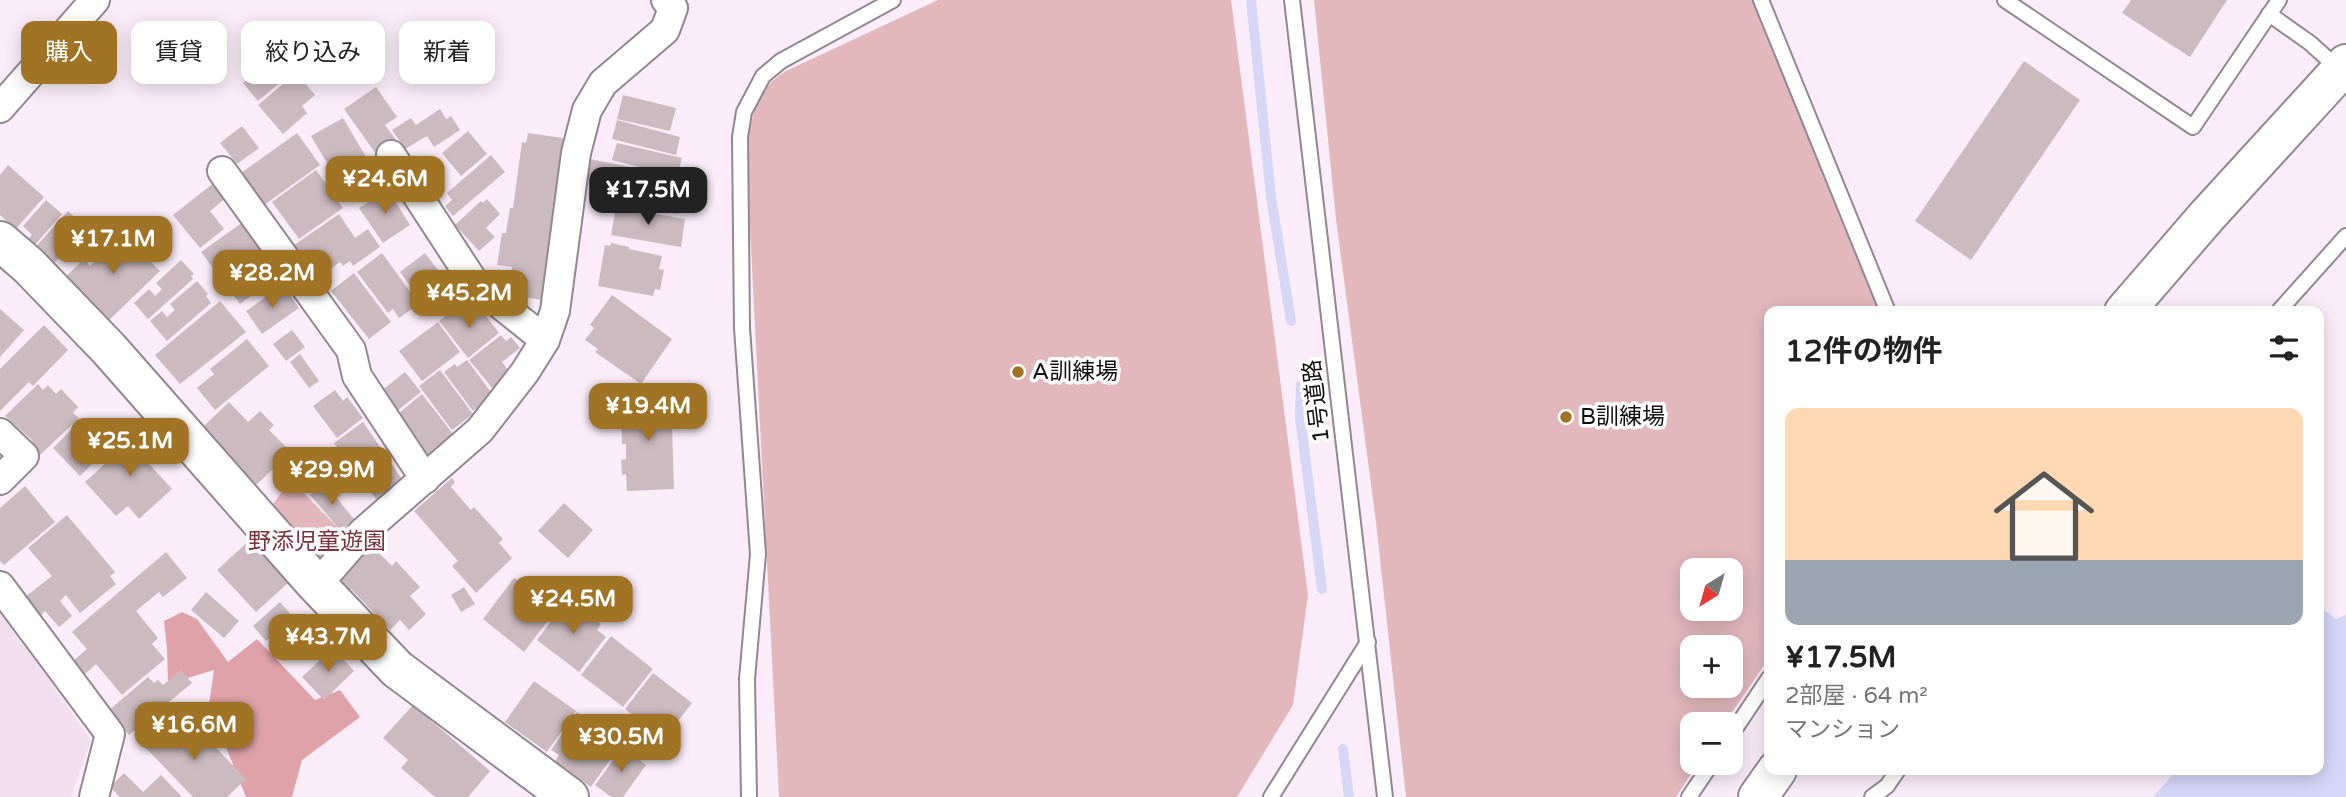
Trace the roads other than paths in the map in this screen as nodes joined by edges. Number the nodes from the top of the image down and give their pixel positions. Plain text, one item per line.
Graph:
1 (95, 0) edge
2 (666, 0) edge
3 (893, 0) edge
4 (1293, 0) edge
5 (1761, 0) edge
6 (2005, 0) edge
7 (2279, 0) edge
8 (2269, 14) junction
9 (2338, 64) edge
10 (0, 108) edge
11 (391, 155) dead end
12 (222, 171) dead end
13 (2346, 236) edge
14 (0, 241) edge
15 (1886, 306) edge
16 (2129, 306) edge
17 (2283, 306) edge
18 (545, 340) junction
19 (0, 433) edge
20 (0, 480) edge
21 (425, 480) junction
22 (317, 585) junction
23 (0, 586) edge
24 (1368, 642) junction
25 (1764, 686) edge
26 (1743, 717) edge
27 (1704, 775) edge
28 (1773, 775) edge
29 (1895, 775) edge
30 (94, 797) edge
31 (569, 797) edge
32 (749, 797) edge
33 (1271, 797) edge
34 (1385, 797) edge
35 (1689, 797) edge
36 (1758, 797) edge
37 (1872, 797) edge

1 - 10 street
2 - 18 street
3 - 32 lane
4 - 24 lane, 1号道路
5 - 15 lane
6 - 8 lane
7 - 8 lane
8 - 9 lane
9 - 16 main road
11 - 18 street
12 - 21 street
13 - 17 lane
14 - 22 main road
18 - 21 street
19 - 20 street
21 - 22 street
22 - 31 main road
23 - 30 street
24 - 33 lane
24 - 34 lane, 1号道路
25 - 26 lane
27 - 35 lane
28 - 36 main road
29 - 37 lane

